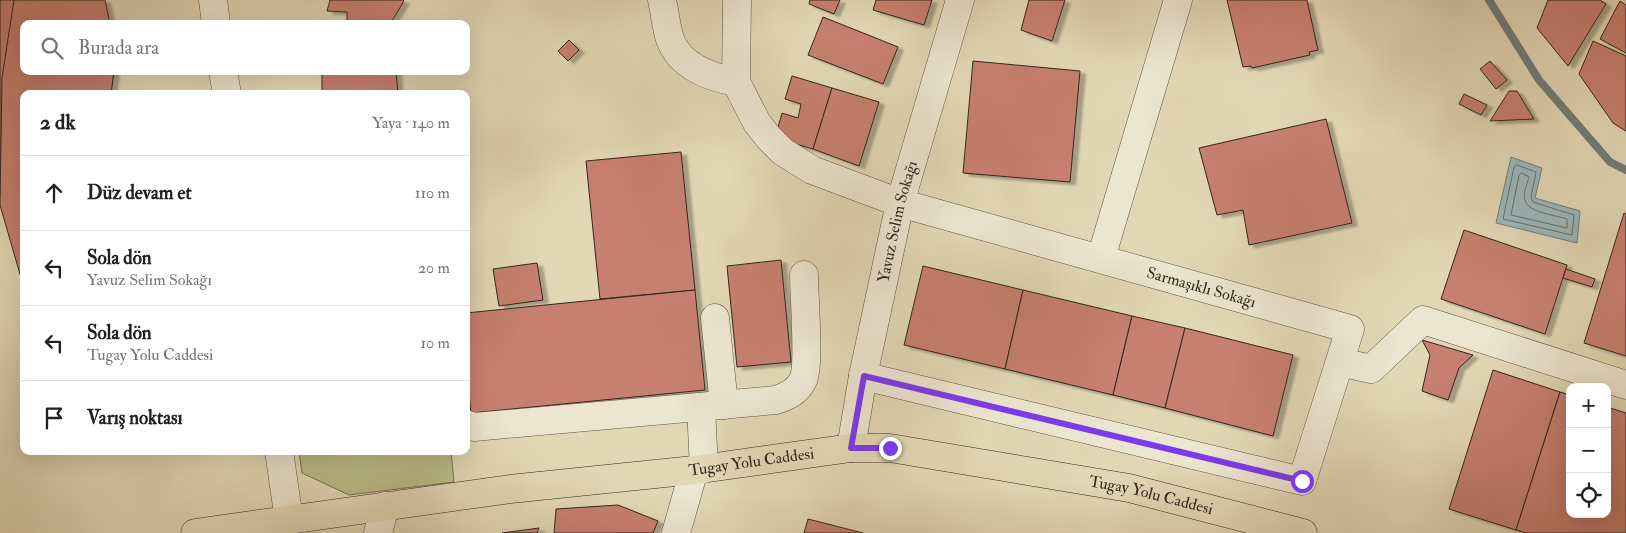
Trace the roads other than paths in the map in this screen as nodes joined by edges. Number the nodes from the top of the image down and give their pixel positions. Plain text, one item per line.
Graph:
1 (213, 0) edge
2 (662, 0) edge
3 (736, 0) edge
4 (960, 0) edge
5 (1178, 0) edge
6 (216, 20) edge
7 (224, 75) edge
8 (736, 82) junction
9 (225, 90) edge
10 (900, 203) junction
11 (1101, 258) junction
12 (804, 275) dead end
13 (715, 318) dead end
14 (1340, 362) junction
15 (864, 376) junction
16 (1626, 384) edge
17 (713, 406) junction
18 (470, 426) edge
19 (851, 448) junction
20 (280, 455) edge
21 (699, 470) junction
22 (385, 506) junction
23 (289, 520) junction
24 (195, 533) edge
25 (378, 533) edge
26 (676, 533) edge
27 (1303, 533) edge

1 - 6 street
2 - 8 street
3 - 8 street
4 - 10 street, Yavuz Selim Sokağı
5 - 11 street
7 - 9 street
8 - 10 street, Sarmaşıklı Sokağı
10 - 11 street, Sarmaşıklı Sokağı
10 - 15 street, Yavuz Selim Sokağı
11 - 14 street, Sarmaşıklı Sokağı
12 - 17 street
13 - 17 street
14 - 15 street, Sarmaşıklı Sokağı
14 - 16 street
15 - 19 street, Yavuz Selim Sokağı
17 - 18 street
17 - 21 street
19 - 21 main road, Tugay Yolu Caddesi
19 - 27 main road, Tugay Yolu Caddesi
20 - 23 street
21 - 22 main road, Tugay Yolu Caddesi
21 - 26 street
22 - 23 main road, Tugay Yolu Caddesi
22 - 25 street
23 - 24 main road, Tugay Yolu Caddesi

